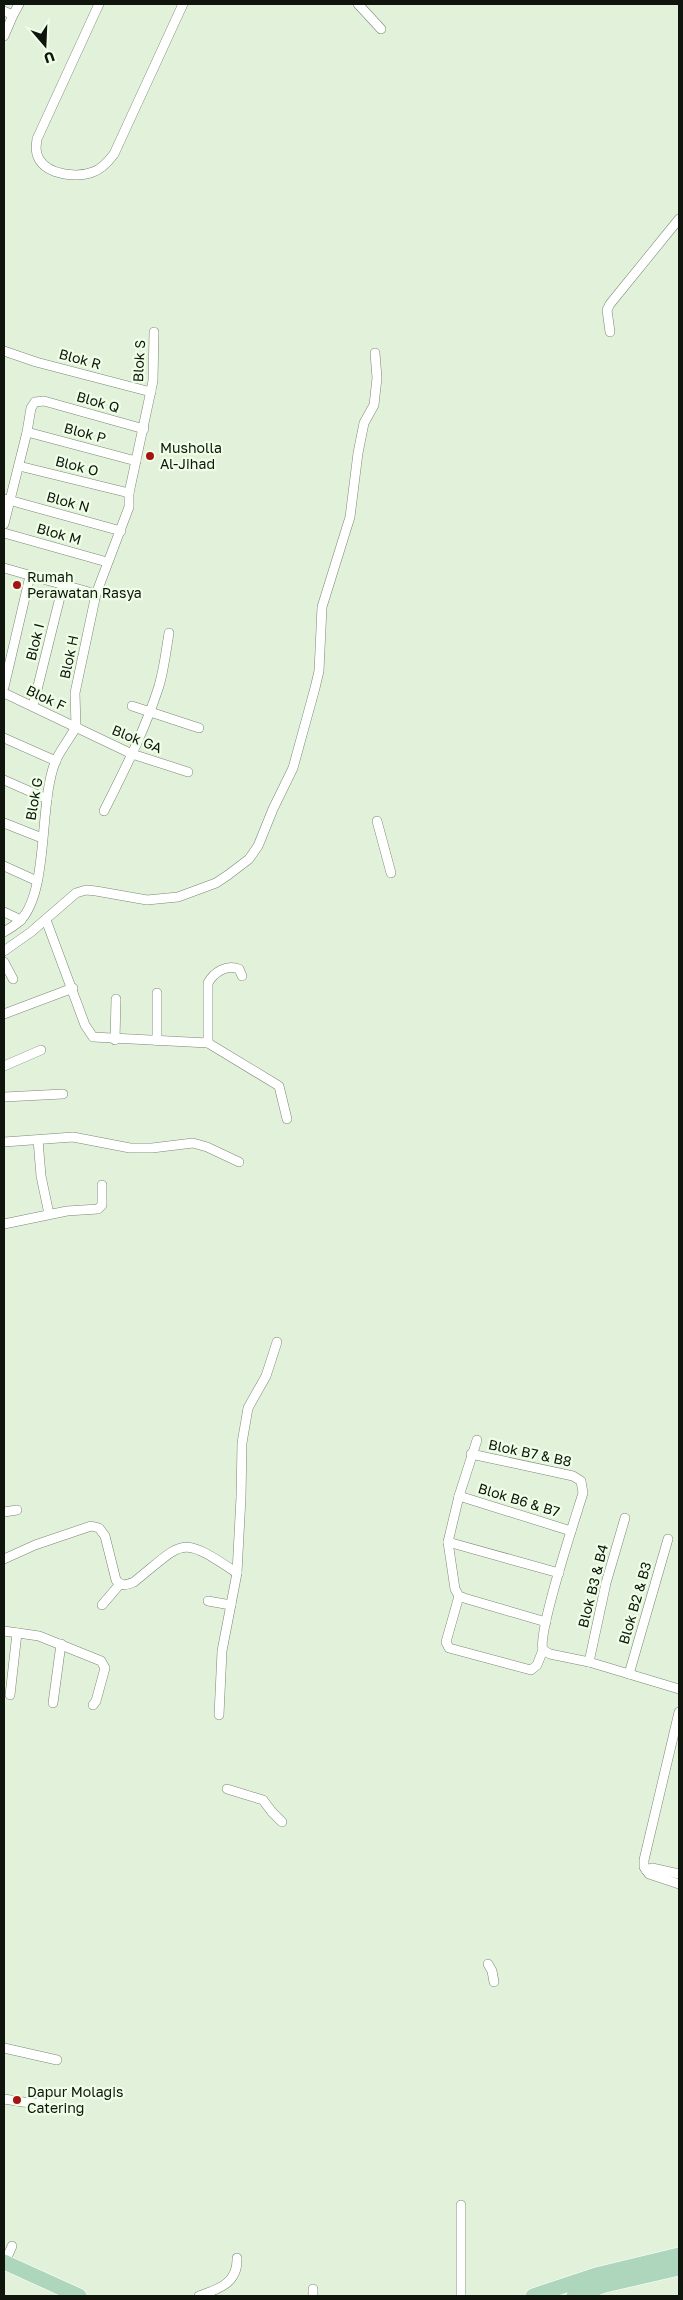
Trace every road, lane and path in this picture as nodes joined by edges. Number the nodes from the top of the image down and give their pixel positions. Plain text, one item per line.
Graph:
1 (19, 4) edge
2 (100, 4) edge
3 (184, 4) edge
4 (358, 4) edge
5 (4, 11) edge
6 (13, 15) junction
7 (381, 29) dead end
8 (4, 36) edge
9 (679, 219) edge
10 (154, 332) dead end
11 (610, 332) dead end
12 (4, 351) edge
13 (375, 353) dead end
14 (151, 392) junction
15 (144, 429) junction
16 (27, 432) junction
17 (136, 461) junction
18 (19, 466) junction
19 (129, 493) junction
20 (6, 500) edge
21 (4, 524) edge
22 (121, 531) junction
23 (4, 533) edge
24 (107, 562) junction
25 (4, 568) edge
26 (30, 576) junction
27 (63, 585) junction
28 (96, 594) junction
29 (169, 633) dead end
30 (4, 687) edge
31 (4, 693) edge
32 (33, 706) junction
33 (132, 706) dead end
34 (149, 712) junction
35 (76, 728) junction
36 (198, 728) dead end
37 (4, 738) edge
38 (132, 754) junction
39 (56, 761) junction
40 (188, 772) dead end
41 (4, 780) edge
42 (48, 800) junction
43 (104, 811) dead end
44 (377, 821) dead end
45 (4, 823) edge
46 (42, 838) junction
47 (4, 866) edge
48 (391, 873) dead end
49 (37, 882) junction
50 (4, 912) edge
51 (21, 920) junction
52 (46, 920) junction
53 (4, 932) edge
54 (4, 951) edge
55 (4, 962) edge
56 (242, 976) dead end
57 (13, 979) dead end
58 (73, 988) junction
59 (157, 993) dead end
60 (116, 999) dead end
61 (4, 1014) edge
62 (115, 1040) junction
63 (157, 1041) junction
64 (208, 1043) junction
65 (41, 1050) dead end
66 (4, 1066) edge
67 (63, 1094) dead end
68 (4, 1096) edge
69 (287, 1119) dead end
70 (38, 1140) junction
71 (4, 1142) edge
72 (239, 1162) dead end
73 (102, 1185) dead end
74 (49, 1214) junction
75 (4, 1224) edge
76 (277, 1342) dead end
77 (477, 1440) dead end
78 (471, 1454) junction
79 (459, 1496) junction
80 (17, 1510) dead end
81 (4, 1512) edge
82 (625, 1518) dead end
83 (571, 1531) junction
84 (668, 1539) dead end
85 (448, 1542) junction
86 (4, 1559) edge
87 (237, 1573) junction
88 (559, 1573) junction
89 (120, 1584) junction
90 (459, 1596) junction
91 (208, 1601) dead end
92 (102, 1605) dead end
93 (230, 1605) junction
94 (546, 1622) junction
95 (4, 1632) edge
96 (16, 1633) junction
97 (61, 1644) junction
98 (547, 1652) junction
99 (589, 1662) junction
100 (629, 1674) junction
101 (679, 1689) edge
102 (10, 1695) dead end
103 (53, 1703) dead end
104 (93, 1705) dead end
105 (679, 1712) edge
106 (219, 1716) dead end
107 (227, 1788) dead end
108 (282, 1822) dead end
109 (649, 1871) junction
110 (679, 1874) edge
111 (679, 1884) edge
112 (488, 1964) dead end
113 (494, 1982) dead end
114 (4, 2048) edge
115 (57, 2060) dead end
116 (4, 2099) edge
117 (43, 2100) dead end
118 (461, 2205) dead end
119 (12, 2246) dead end
120 (679, 2255) edge
121 (237, 2258) dead end
122 (4, 2266) edge
123 (679, 2268) edge
124 (55, 2296) edge
125 (79, 2296) edge
126 (199, 2296) edge
127 (461, 2296) edge
128 (533, 2296) edge
129 (574, 2296) edge

1 - 6 street
2 - 3 street
4 - 7 street
5 - 6 street
6 - 8 street
9 - 11 street
10 - 14 street, Blok S
12 - 14 street, Blok R
13 - 52 street
14 - 15 street, Blok S
15 - 16 street, Blok Q
15 - 17 street, Blok S
16 - 17 street, Blok P
16 - 18 street
17 - 19 street, Blok S
18 - 19 street, Blok O
18 - 20 street
19 - 22 street, Blok H
20 - 21 street
20 - 22 street, Blok N
22 - 24 street, Blok H
23 - 24 street, Blok M
24 - 28 street, Blok H
25 - 26 street
26 - 27 street
26 - 30 street
27 - 28 street
27 - 32 street, Blok I
28 - 35 street, Blok H
29 - 34 street
31 - 32 street, Blok F
32 - 35 street, Blok F
33 - 34 street
34 - 36 street
34 - 38 street
35 - 38 street, Blok GA
35 - 39 street, Blok G
37 - 39 street
38 - 40 street, Blok GA
38 - 43 street
39 - 42 street, Blok G
41 - 42 street
42 - 46 street, Blok G
44 - 48 street
45 - 46 street
46 - 49 street, Blok G
47 - 49 street
49 - 51 street, Blok G
50 - 51 street
51 - 53 street
52 - 54 street
52 - 58 street
55 - 57 street
56 - 64 street
58 - 61 street
58 - 62 street
59 - 63 street
60 - 62 street
62 - 63 street
63 - 64 street
64 - 69 street
65 - 66 street
67 - 68 street
70 - 71 street
70 - 72 street
70 - 74 street
73 - 74 street
74 - 75 street
76 - 87 street
77 - 78 street
78 - 79 street
78 - 83 street, Blok B7 & B8
79 - 83 street, Blok B6 & B7
79 - 85 street
80 - 81 street
82 - 99 street, Blok B3 & B4
83 - 88 street
84 - 100 street, Blok B2 & B3
85 - 88 street
85 - 90 street
86 - 89 street
87 - 89 street
87 - 93 street
88 - 94 street
89 - 92 street
90 - 94 street
90 - 98 street
91 - 93 street
93 - 106 street
94 - 98 street
95 - 96 street
96 - 97 street
96 - 102 street
97 - 103 street
97 - 104 street
98 - 99 street
99 - 100 street
100 - 101 street
105 - 109 street
107 - 108 street
109 - 110 street
109 - 111 street
112 - 113 street
114 - 115 street
116 - 117 street
118 - 127 street
119 - 122 street
120 - 128 main road
121 - 126 street
122 - 124 main road
122 - 125 main road
123 - 129 main road

